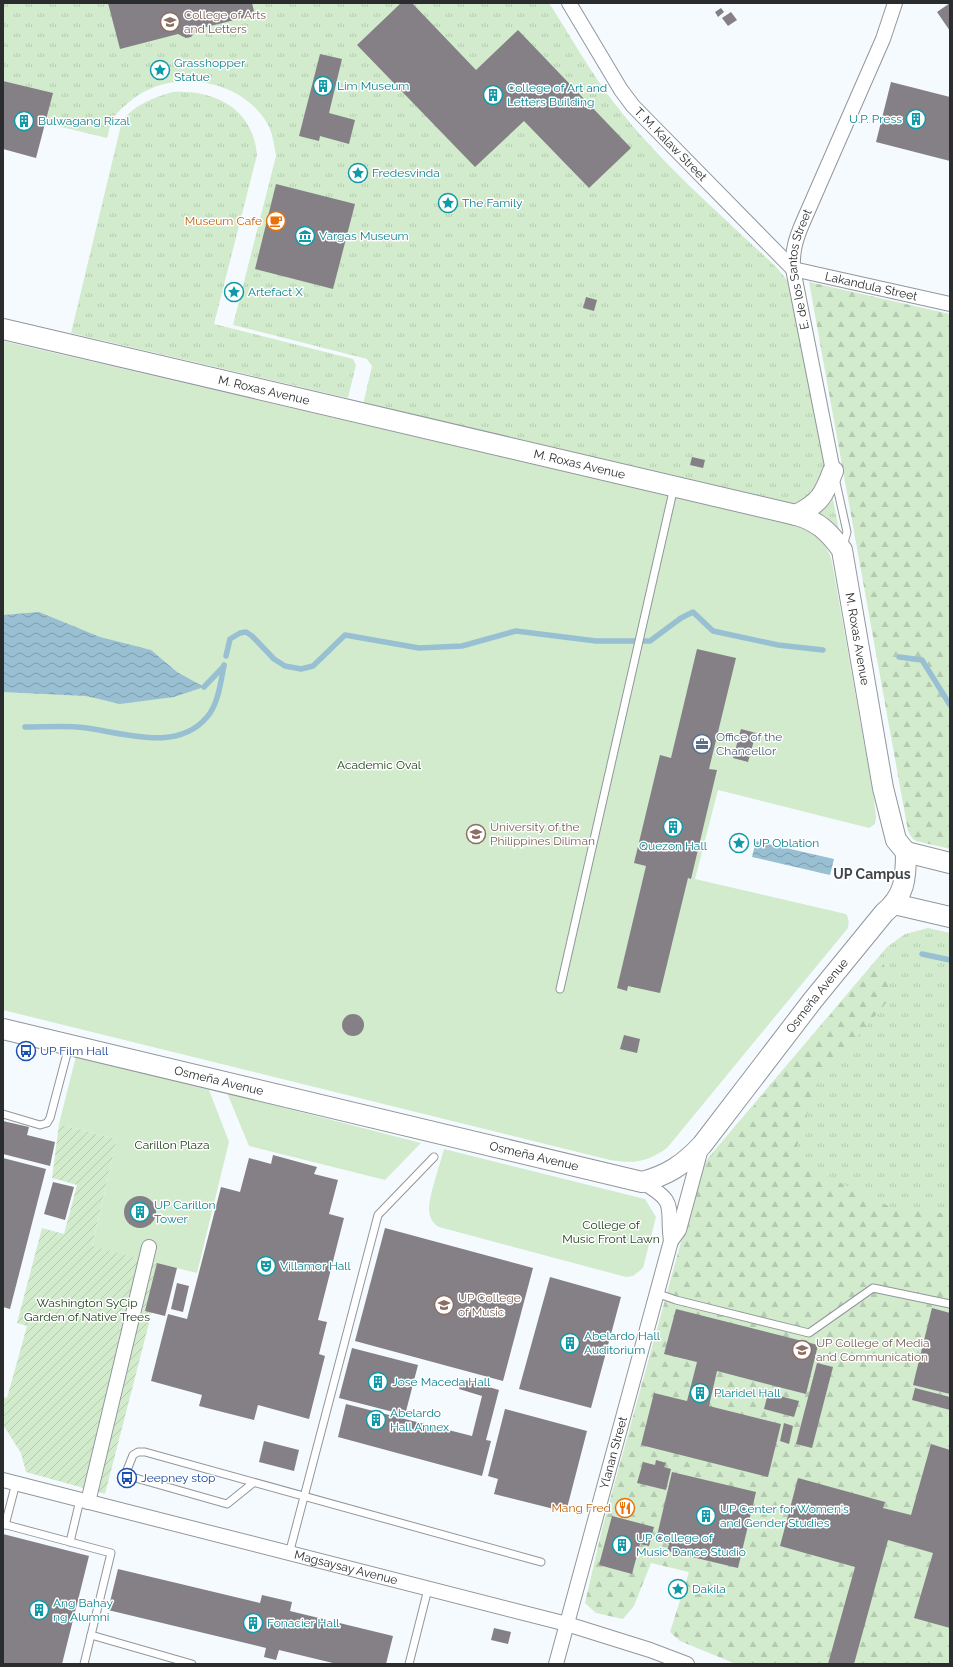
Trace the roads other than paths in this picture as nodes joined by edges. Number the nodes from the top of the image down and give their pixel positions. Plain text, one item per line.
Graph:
1 (568, 3) edge
2 (896, 3) edge
3 (793, 269) junction
4 (950, 304) edge
5 (3, 329) edge
6 (833, 471) junction
7 (674, 486) junction
8 (796, 515) junction
9 (842, 550) junction
10 (906, 852) junction
11 (950, 863) edge
12 (894, 904) junction
13 (950, 917) edge
14 (560, 989) dead end
15 (3, 1029) edge
16 (69, 1045) junction
17 (3, 1114) edge
18 (702, 1145) junction
19 (434, 1157) dead end
20 (642, 1182) junction
21 (671, 1241) junction
22 (149, 1247) dead end
23 (656, 1293) junction
24 (950, 1304) edge
25 (9, 1481) edge
26 (253, 1482) junction
27 (304, 1496) junction
28 (84, 1501) junction
29 (4, 1524) edge
30 (70, 1542) junction
31 (289, 1554) junction
32 (541, 1562) dead end
33 (428, 1589) junction
34 (567, 1624) junction
35 (91, 1635) junction
36 (84, 1664) edge
37 (192, 1664) edge
38 (409, 1664) edge
39 (556, 1664) edge
40 (687, 1664) edge

1 - 3 street, T. M. Kalaw Street
2 - 3 street, E. de los Santos Street
3 - 4 street, Lakandula Street
3 - 6 street, E. de los Santos Street
5 - 7 street, M. Roxas Avenue
6 - 8 street
6 - 9 lane, E. de los Santos Street
7 - 8 street, M. Roxas Avenue
7 - 14 lane
8 - 9 street, M. Roxas Avenue
9 - 10 street, M. Roxas Avenue
10 - 11 street
10 - 12 street, Osmeña Avenue
12 - 13 street
12 - 18 street, Osmeña Avenue
15 - 16 street, Osmeña Avenue
16 - 17 lane
16 - 20 street, Osmeña Avenue
18 - 20 street, Osmeña Avenue
18 - 21 street, Ylanan Street
19 - 27 lane
20 - 21 street, Ylanan Street
21 - 23 street, Ylanan Street
22 - 28 street
23 - 24 lane
23 - 34 street, Ylanan Street
25 - 28 street, Magsaysay Avenue
25 - 29 lane
26 - 26 lane
26 - 27 lane
27 - 31 lane
27 - 32 lane
28 - 30 lane
28 - 31 street, Magsaysay Avenue
29 - 30 lane
30 - 35 lane
31 - 33 street, Magsaysay Avenue
33 - 34 street, Magsaysay Avenue
33 - 38 lane
34 - 39 street, Ylanan Street
34 - 40 street, Magsaysay Avenue
35 - 36 lane
35 - 37 lane

